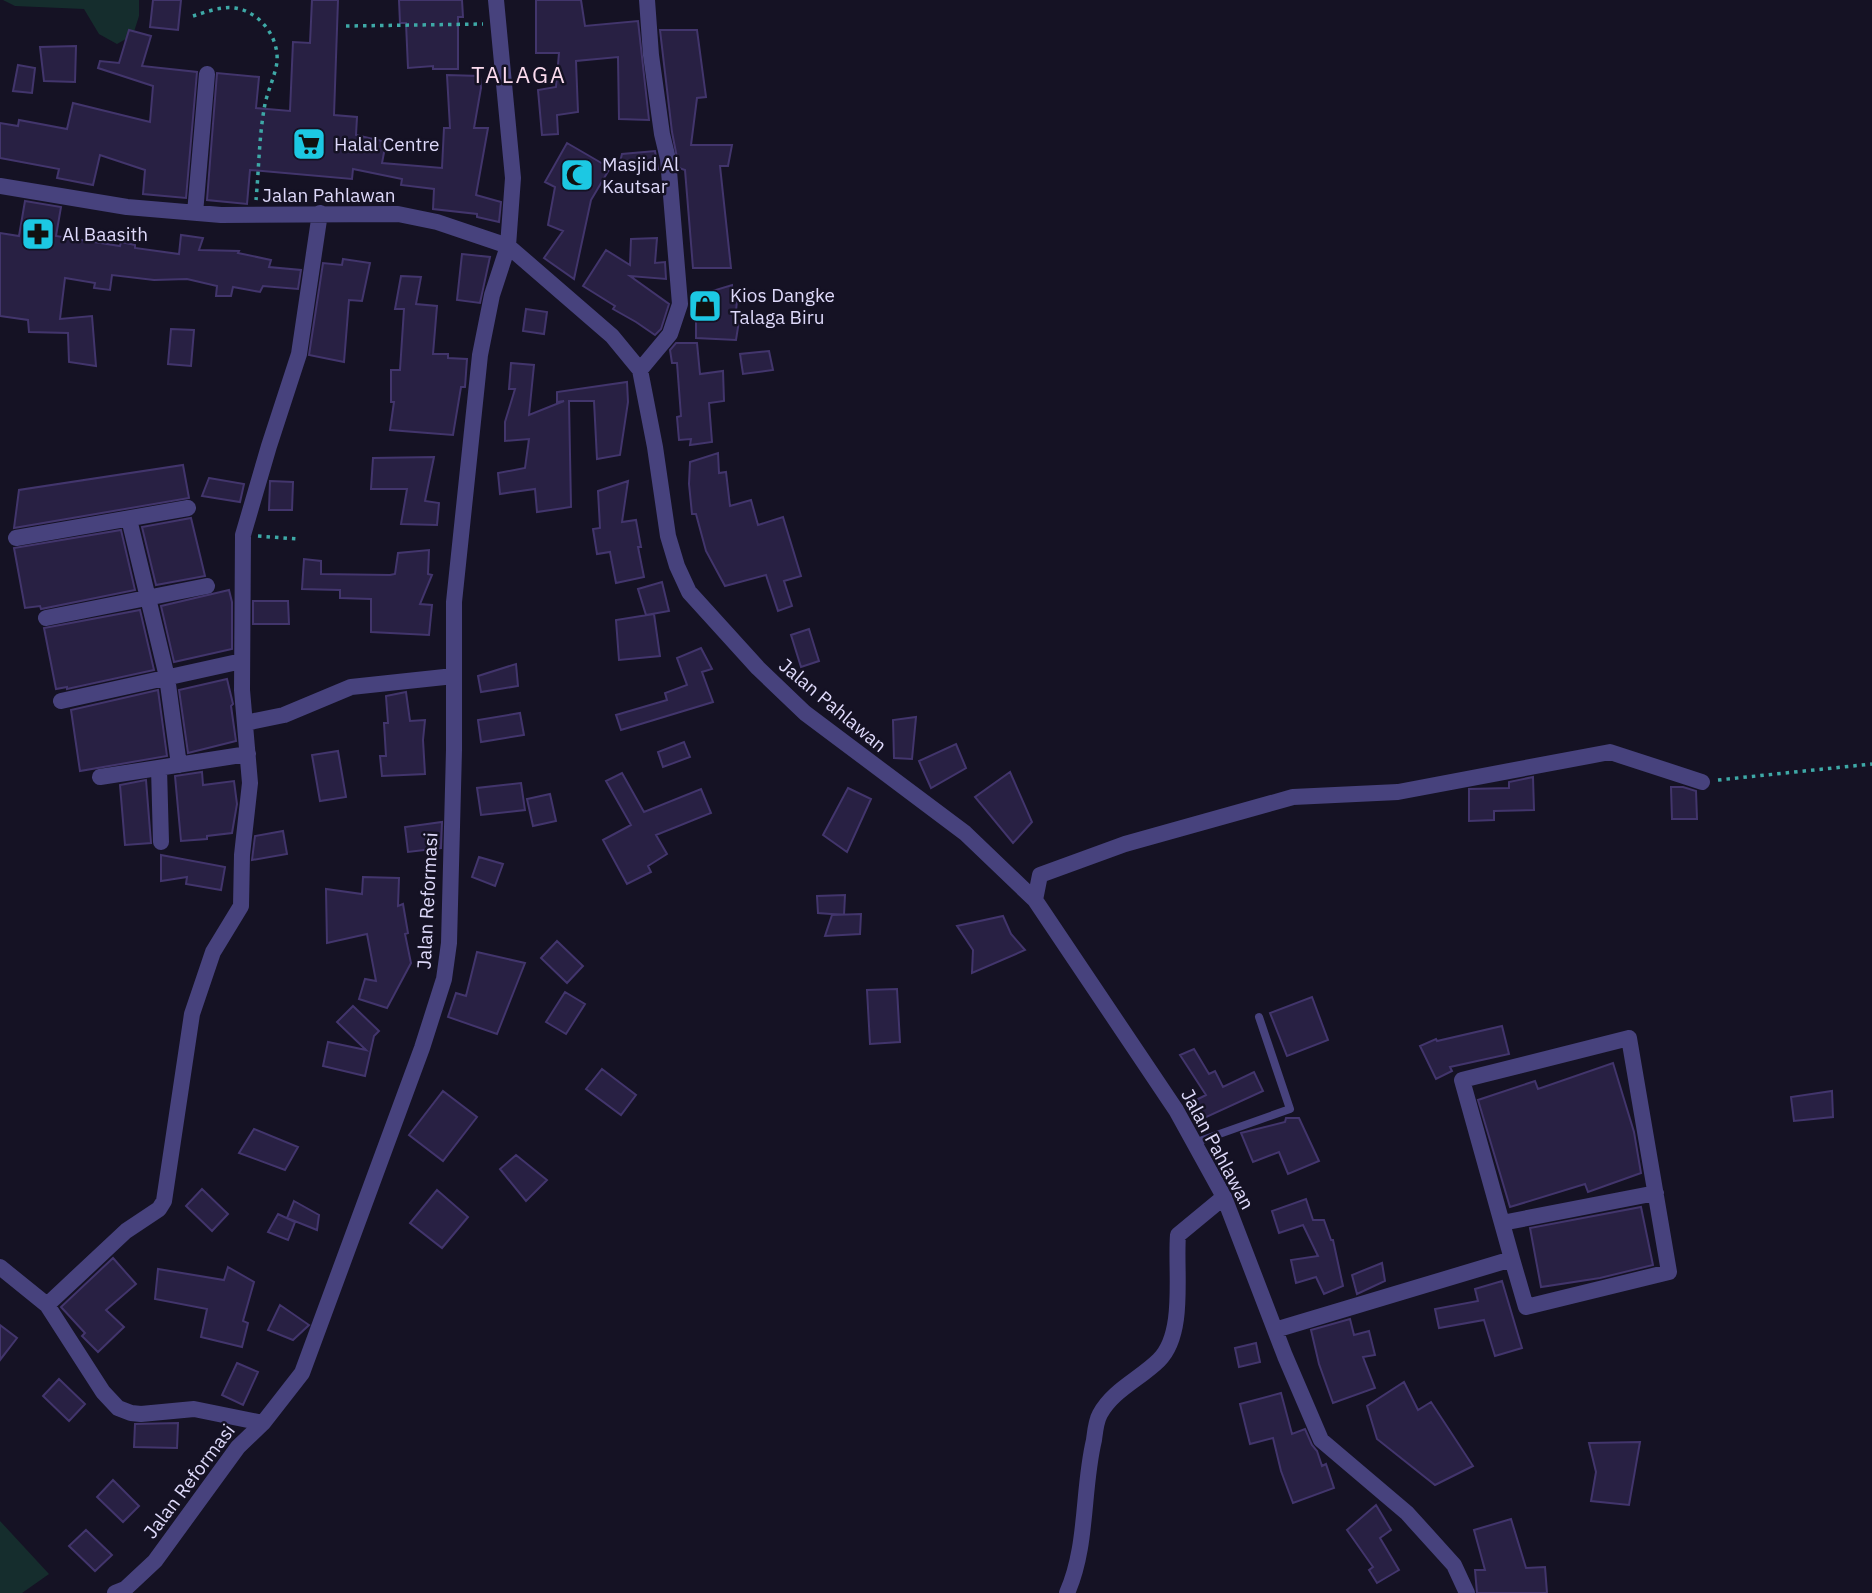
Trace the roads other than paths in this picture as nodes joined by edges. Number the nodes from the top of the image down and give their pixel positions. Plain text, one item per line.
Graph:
1 (496, 0) edge
2 (647, 0) edge
3 (207, 74) dead end
4 (0, 186) edge
5 (195, 213) junction
6 (320, 213) junction
7 (508, 246) junction
8 (640, 370) junction
9 (188, 508) dead end
10 (130, 519) junction
11 (16, 537) dead end
12 (207, 586) dead end
13 (148, 596) junction
14 (46, 618) dead end
15 (242, 661) junction
16 (454, 676) junction
17 (167, 677) junction
18 (61, 701) dead end
19 (245, 723) junction
20 (248, 754) junction
21 (178, 765) junction
22 (159, 768) junction
23 (100, 778) dead end
24 (1702, 782) road end
25 (161, 842) dead end
26 (1035, 900) junction
27 (1259, 1017) dead end
28 (1194, 1143) junction
29 (1656, 1193) junction
30 (1224, 1198) junction
31 (1502, 1223) junction
32 (1512, 1259) junction
33 (0, 1266) edge
34 (47, 1305) junction
35 (1275, 1329) junction
36 (263, 1423) junction
37 (115, 1593) edge
38 (1068, 1593) edge
39 (1467, 1593) edge

1 - 7 street, Jalan Reformasi
2 - 8 street
3 - 5 street
4 - 5 street, Jalan Pahlawan
5 - 6 street, Jalan Pahlawan
6 - 7 street, Jalan Pahlawan
6 - 15 street
7 - 8 street, Jalan Pahlawan
7 - 16 street, Jalan Reformasi
8 - 26 street, Jalan Pahlawan
9 - 10 street
10 - 11 street
10 - 13 street
12 - 13 street
13 - 14 street
13 - 17 street
15 - 17 street
15 - 19 street
16 - 19 street
16 - 36 street, Jalan Reformasi
17 - 18 street
17 - 21 street
19 - 20 street
20 - 21 street
20 - 34 street
21 - 22 street
22 - 23 street
22 - 25 street
24 - 26 street
26 - 28 street, Jalan Pahlawan
27 - 28 lane
28 - 30 street, Jalan Pahlawan
29 - 31 street
29 - 31 street
29 - 32 street
30 - 35 street, Jalan Pahlawan
30 - 38 street
31 - 32 street
32 - 35 street
33 - 34 street
34 - 36 street
35 - 39 street, Jalan Pahlawan
36 - 37 street, Jalan Reformasi

